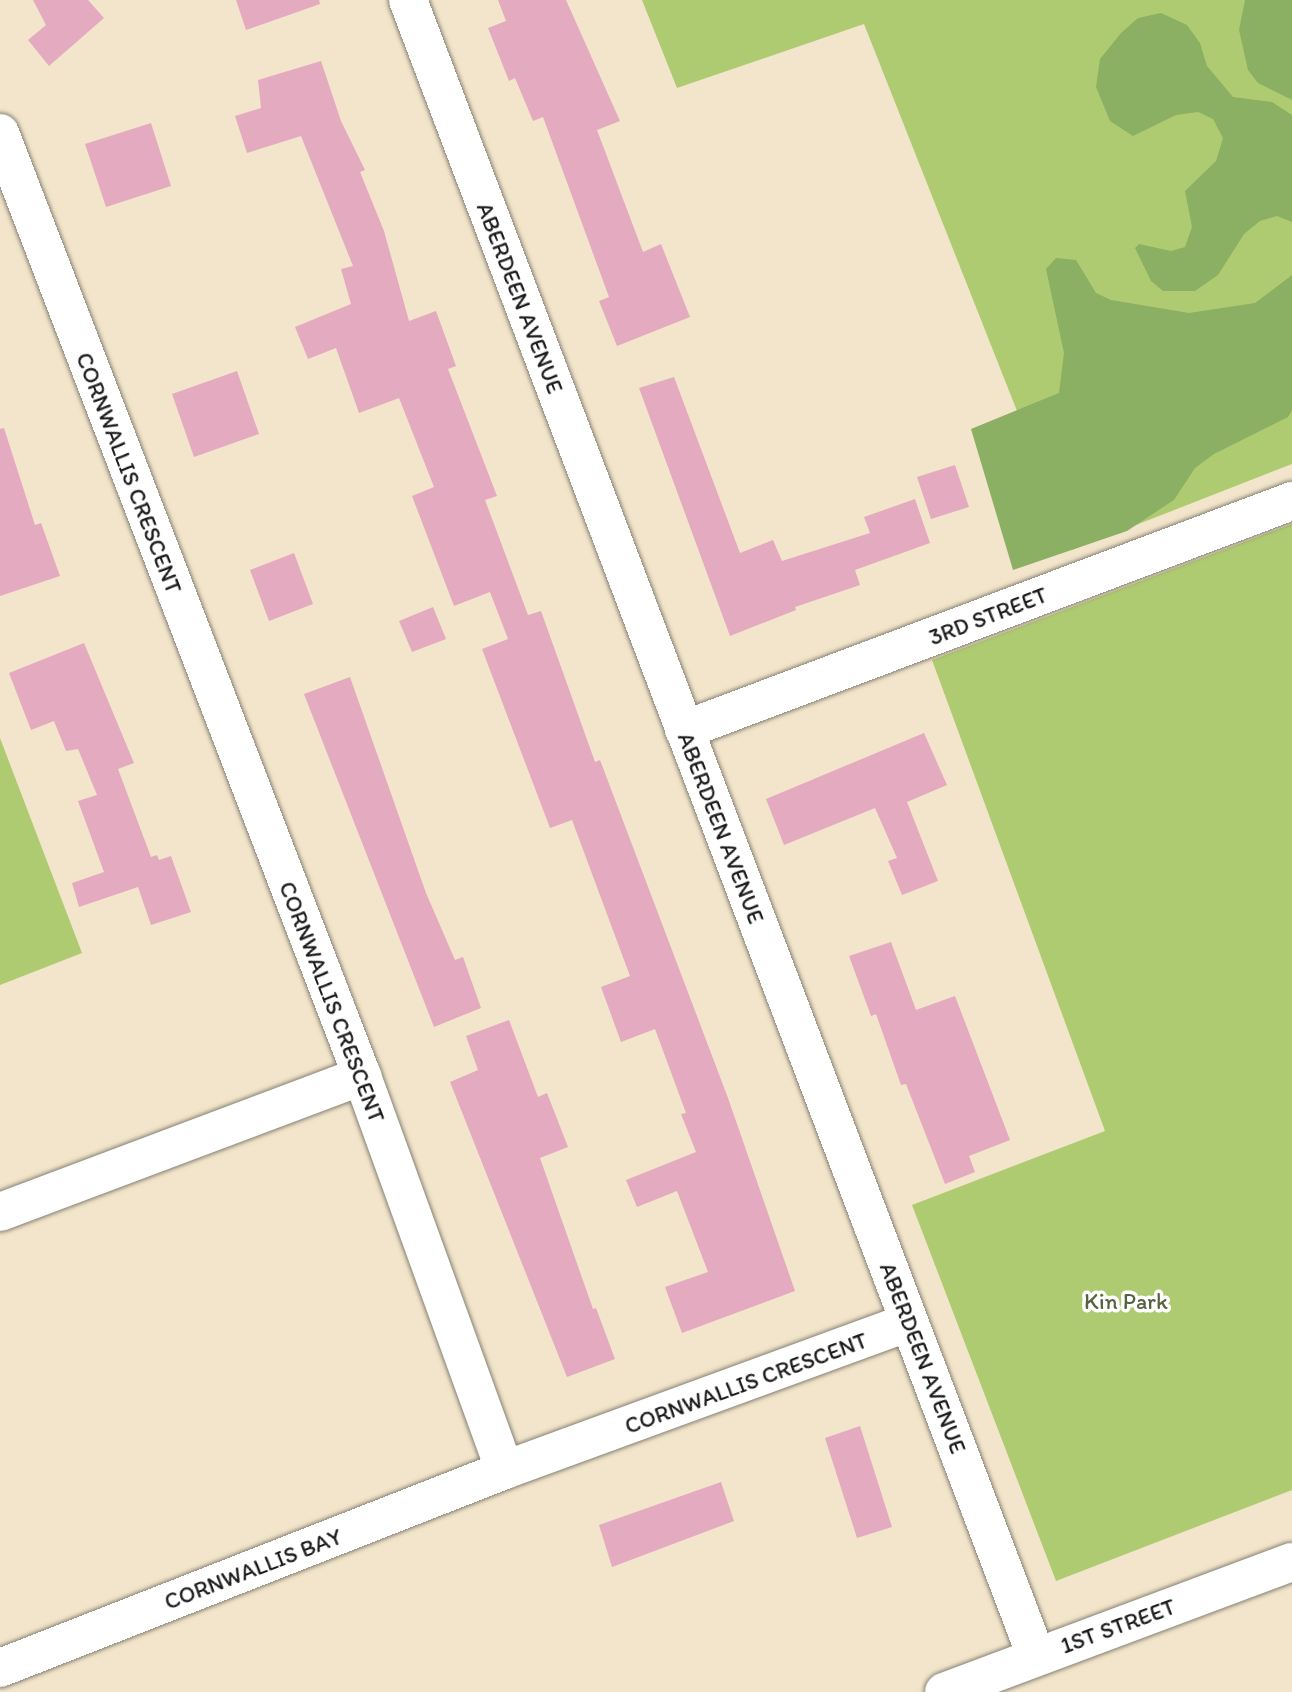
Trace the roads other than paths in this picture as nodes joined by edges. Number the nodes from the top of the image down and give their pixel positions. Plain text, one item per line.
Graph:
1 (408, 0) edge
2 (0, 133) edge
3 (1292, 501) edge
4 (684, 730) junction
5 (362, 1076) junction
6 (0, 1212) edge
7 (909, 1322) junction
8 (505, 1470) junction
9 (1291, 1565) edge
10 (1036, 1656) junction
11 (0, 1668) edge
12 (944, 1692) edge

1 - 4 street, ABERDEEN AVENUE
2 - 5 street, CORNWALLIS CRESCENT
3 - 4 street, 3RD STREET
4 - 7 street, ABERDEEN AVENUE
5 - 6 street
5 - 8 street, CORNWALLIS CRESCENT
7 - 8 street, CORNWALLIS CRESCENT
7 - 10 street, ABERDEEN AVENUE
8 - 11 street, CORNWALLIS BAY
9 - 10 street, 1ST STREET
10 - 12 street, 1ST STREET

